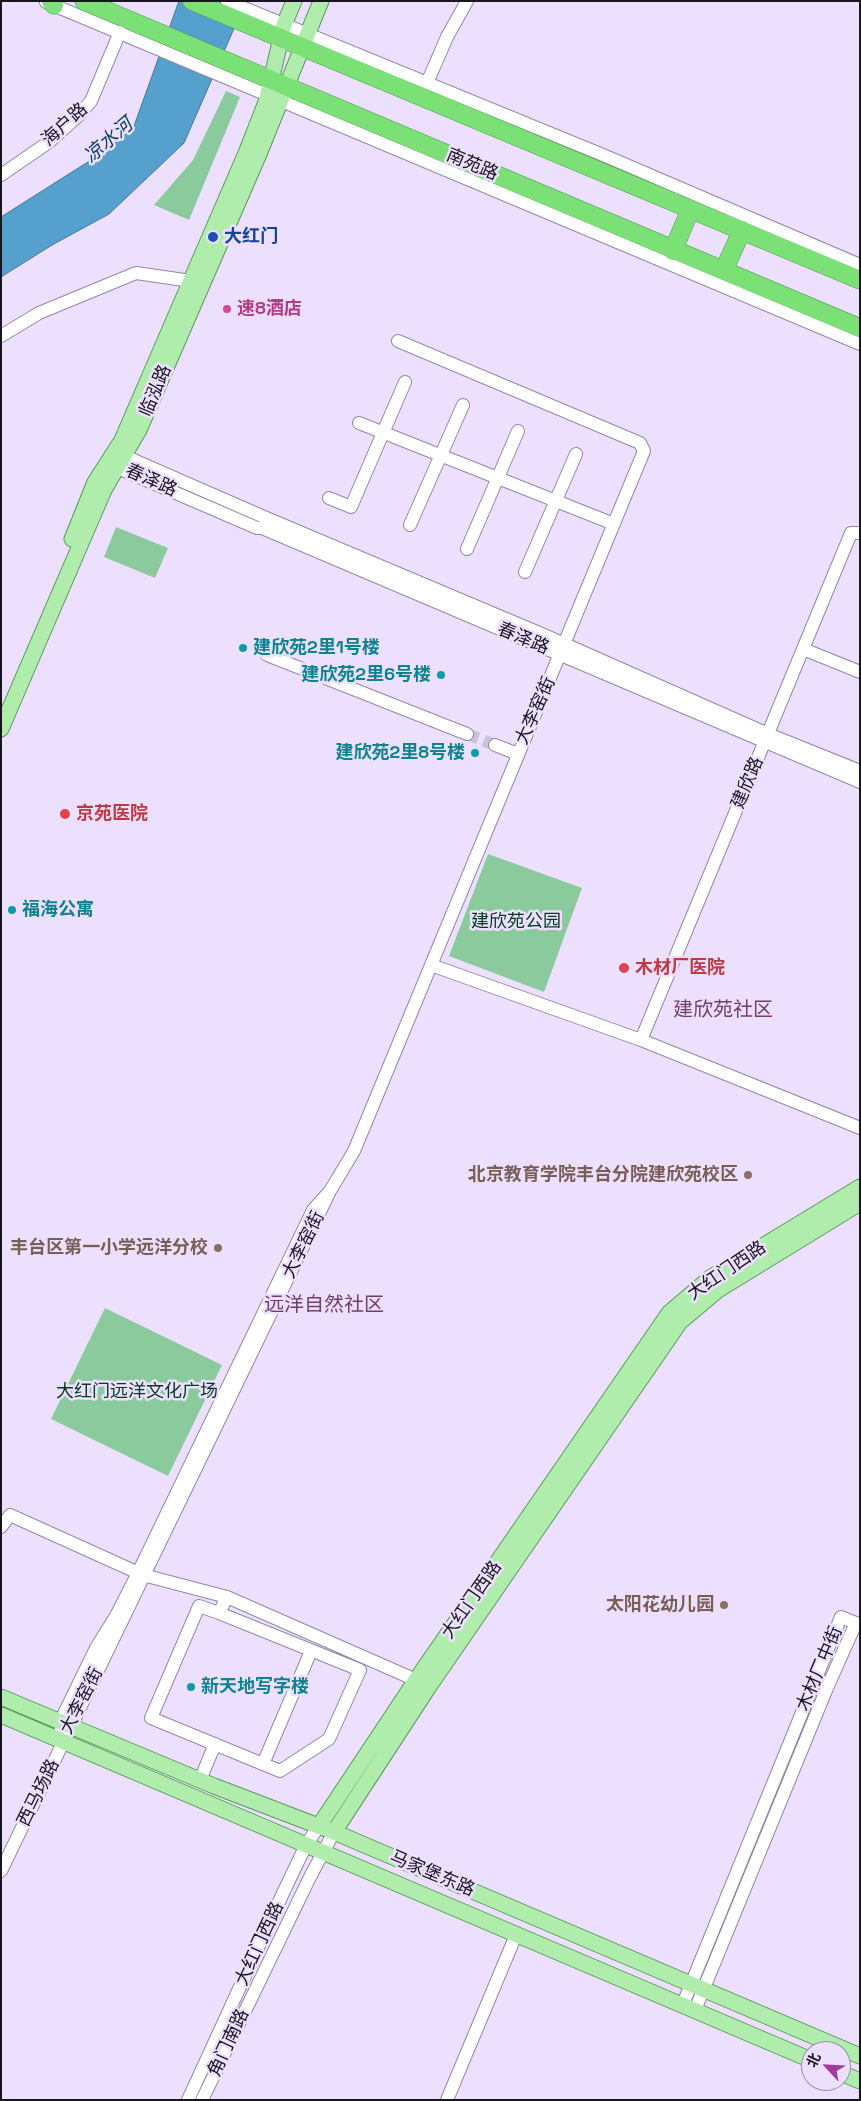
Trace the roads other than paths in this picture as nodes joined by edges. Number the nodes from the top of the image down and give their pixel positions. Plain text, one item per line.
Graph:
1 (84, 1) edge
2 (192, 1) edge
3 (227, 1) edge
4 (294, 1) edge
5 (321, 1) edge
6 (467, 1) edge
7 (50, 2) edge
8 (111, 12) junction
9 (255, 21) junction
10 (95, 22) junction
11 (120, 32) junction
12 (283, 33) junction
13 (154, 38) junction
14 (304, 42) junction
15 (428, 83) junction
16 (276, 90) junction
17 (1, 175) edge
18 (690, 210) junction
19 (742, 230) junction
20 (673, 251) junction
21 (860, 265) edge
22 (724, 270) junction
23 (860, 280) edge
24 (191, 281) junction
25 (860, 328) edge
26 (1, 336) edge
27 (398, 341) dead end
28 (860, 344) edge
29 (405, 382) dead end
30 (463, 405) dead end
31 (359, 423) dead end
32 (383, 432) junction
33 (518, 432) dead end
34 (576, 454) dead end
35 (441, 455) junction
36 (118, 460) junction
37 (498, 478) junction
38 (329, 498) dead end
39 (556, 501) junction
40 (614, 524) junction
41 (410, 525) dead end
42 (860, 533) edge
43 (467, 549) dead end
44 (525, 572) dead end
45 (803, 649) junction
46 (562, 650) junction
47 (267, 655) dead end
48 (860, 672) edge
49 (1, 710) edge
50 (1, 729) edge
51 (467, 734) tunnel mouth
52 (766, 738) junction
53 (495, 745) tunnel mouth
54 (518, 754) junction
55 (860, 771) edge
56 (860, 782) edge
57 (431, 965) junction
58 (641, 1040) junction
59 (860, 1128) edge
60 (860, 1187) edge
61 (860, 1204) edge
62 (1, 1527) edge
63 (141, 1574) junction
64 (227, 1597) junction
65 (220, 1613) junction
66 (311, 1651) junction
67 (416, 1680) junction
68 (1, 1697) edge
69 (1, 1715) edge
70 (65, 1724) junction
71 (63, 1742) junction
72 (215, 1744) junction
73 (264, 1764) junction
74 (200, 1780) junction
75 (319, 1826) junction
76 (334, 1832) junction
77 (306, 1845) junction
78 (324, 1852) junction
79 (1, 1870) edge
80 (516, 1935) junction
81 (697, 1987) junction
82 (689, 2007) junction
83 (801, 2056) edge
84 (860, 2056) edge
85 (188, 2100) edge
86 (202, 2100) edge
87 (447, 2100) edge

1 - 8 highway, 南苑路
2 - 9 highway
3 - 9 street
4 - 12 main road, 临泓路
5 - 14 main road, 临泓路
6 - 15 street
7 - 10 street
8 - 10 highway
8 - 13 highway, 南苑路
9 - 12 highway
10 - 11 street
11 - 13 street
11 - 17 street, 海户路
12 - 14 highway
12 - 16 main road, 临泓路
13 - 16 highway, 南苑路
14 - 15 street
14 - 16 main road, 临泓路
14 - 18 highway
15 - 21 street
16 - 20 highway, 南苑路
16 - 24 main road, 临泓路
16 - 28 street
16 - 36 main road, 临泓路
18 - 19 highway
18 - 20 highway
19 - 22 highway
19 - 23 highway
20 - 22 highway, 南苑路
22 - 25 highway, 南苑路
24 - 26 street
24 - 36 main road, 临泓路
27 - 40 street, 大李窑街
29 - 32 street
30 - 35 street
31 - 32 street
32 - 35 street
32 - 38 street
33 - 37 street
34 - 39 street
35 - 37 street
35 - 41 street
36 - 46 street, 春泽路
36 - 49 main road, 临泓路
36 - 50 main road, 临泓路
37 - 39 street
37 - 43 street
39 - 40 street
39 - 44 street
40 - 46 street, 大李窑街
42 - 45 street, 建欣路
45 - 48 street
45 - 52 street, 建欣路
46 - 52 street, 春泽路
46 - 54 street, 大李窑街
47 - 51 street
52 - 55 street, 春泽路
52 - 56 street, 春泽路
52 - 58 street, 建欣路
53 - 54 street
54 - 57 street, 大李窑街
57 - 58 street
57 - 63 street, 大李窑街
58 - 59 street
60 - 67 main road, 大红门西路
61 - 76 main road, 大红门西路
62 - 63 street
63 - 64 street
63 - 70 street, 大李窑街
64 - 65 street
64 - 67 street
65 - 66 street
65 - 72 street
66 - 73 street
66 - 73 street
67 - 75 main road, 大红门西路
68 - 70 main road, 马家堡东路
69 - 71 main road, 马家堡东路
70 - 71 street, 大李窑街
70 - 74 main road, 马家堡东路
71 - 77 main road, 马家堡东路
71 - 79 street, 西马场路
72 - 73 street
72 - 74 street
74 - 75 main road, 马家堡东路
75 - 76 main road, 马家堡东路
75 - 77 street, 大红门西路
76 - 78 street, 大红门西路
76 - 81 main road, 马家堡东路
77 - 78 main road, 马家堡东路
77 - 85 street, 大红门西路
78 - 80 main road, 马家堡东路
78 - 86 street, 角门南路
80 - 82 main road, 马家堡东路
80 - 87 street
81 - 81 street, 木材厂中街
81 - 82 street, 木材厂中街
81 - 84 main road, 马家堡东路
82 - 83 main road, 马家堡东路

